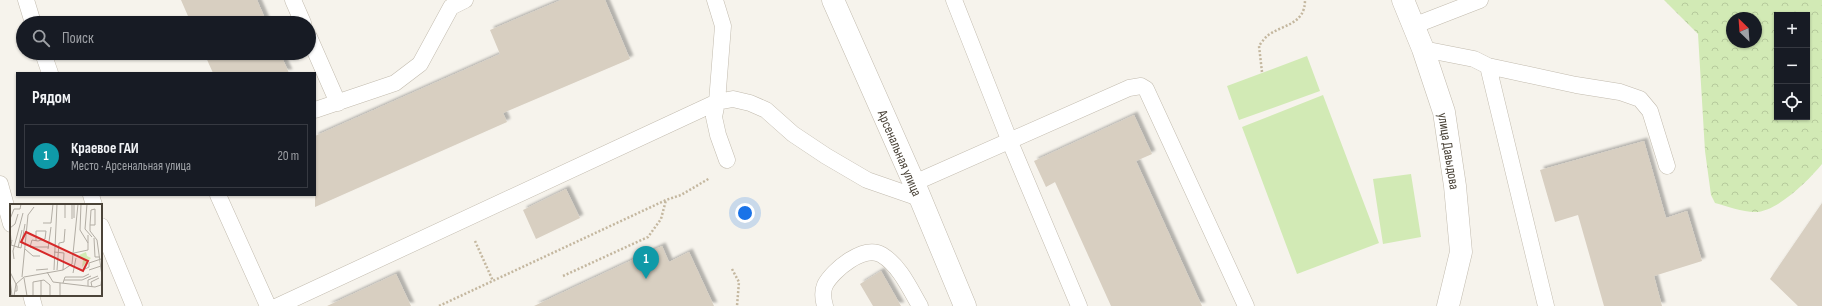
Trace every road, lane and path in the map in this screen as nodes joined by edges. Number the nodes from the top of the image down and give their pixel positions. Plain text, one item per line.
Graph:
1 (26, 0) edge
2 (293, 0) edge
3 (465, 0) edge
4 (715, 0) edge
5 (833, 0) edge
6 (954, 0) edge
7 (1305, 0) edge
8 (1403, 0) edge
9 (1480, 0) edge
10 (31, 16) edge
11 (300, 16) edge
12 (1413, 26) junction
13 (1423, 49) junction
14 (316, 53) edge
15 (45, 60) edge
16 (1488, 66) junction
17 (50, 72) edge
18 (1262, 72) dead end
19 (717, 102) junction
20 (338, 103) junction
21 (316, 110) edge
22 (1010, 142) junction
23 (727, 160) joint
24 (1667, 166) dead end
25 (0, 184) edge
26 (917, 191) junction
27 (218, 196) edge
28 (666, 200) junction
29 (464, 219) junction
30 (10, 220) edge
31 (102, 228) edge
32 (732, 269) dead end
33 (563, 276) dead end
34 (493, 281) junction
35 (31, 296) edge
36 (34, 306) edge
37 (134, 306) edge
38 (268, 306) edge
39 (278, 306) edge
40 (439, 306) edge
41 (737, 306) edge
42 (825, 306) edge
43 (920, 306) edge
44 (965, 306) edge
45 (1079, 306) edge
46 (1246, 306) edge
47 (1448, 306) edge
48 (1546, 306) edge

1 - 10 lane
2 - 11 lane
3 - 20 lane
4 - 19 lane
5 - 26 street, Арсенальная улица
6 - 22 lane
7 - 18 path
8 - 12 street, улица Давыдова
9 - 12 lane
12 - 13 street, улица Давыдова
13 - 16 lane
13 - 47 street, улица Давыдова
14 - 20 lane
15 - 17 lane
16 - 24 lane
16 - 48 lane
19 - 23 lane
19 - 26 lane
19 - 29 lane
20 - 21 lane
22 - 26 lane
22 - 45 lane
22 - 46 lane
23 - 28 path
25 - 30 lane
26 - 44 street, Арсенальная улица
27 - 38 lane
28 - 33 path
28 - 34 path
29 - 34 path
29 - 39 lane
31 - 37 lane
32 - 41 path
34 - 40 path
35 - 36 lane
42 - 43 lane

